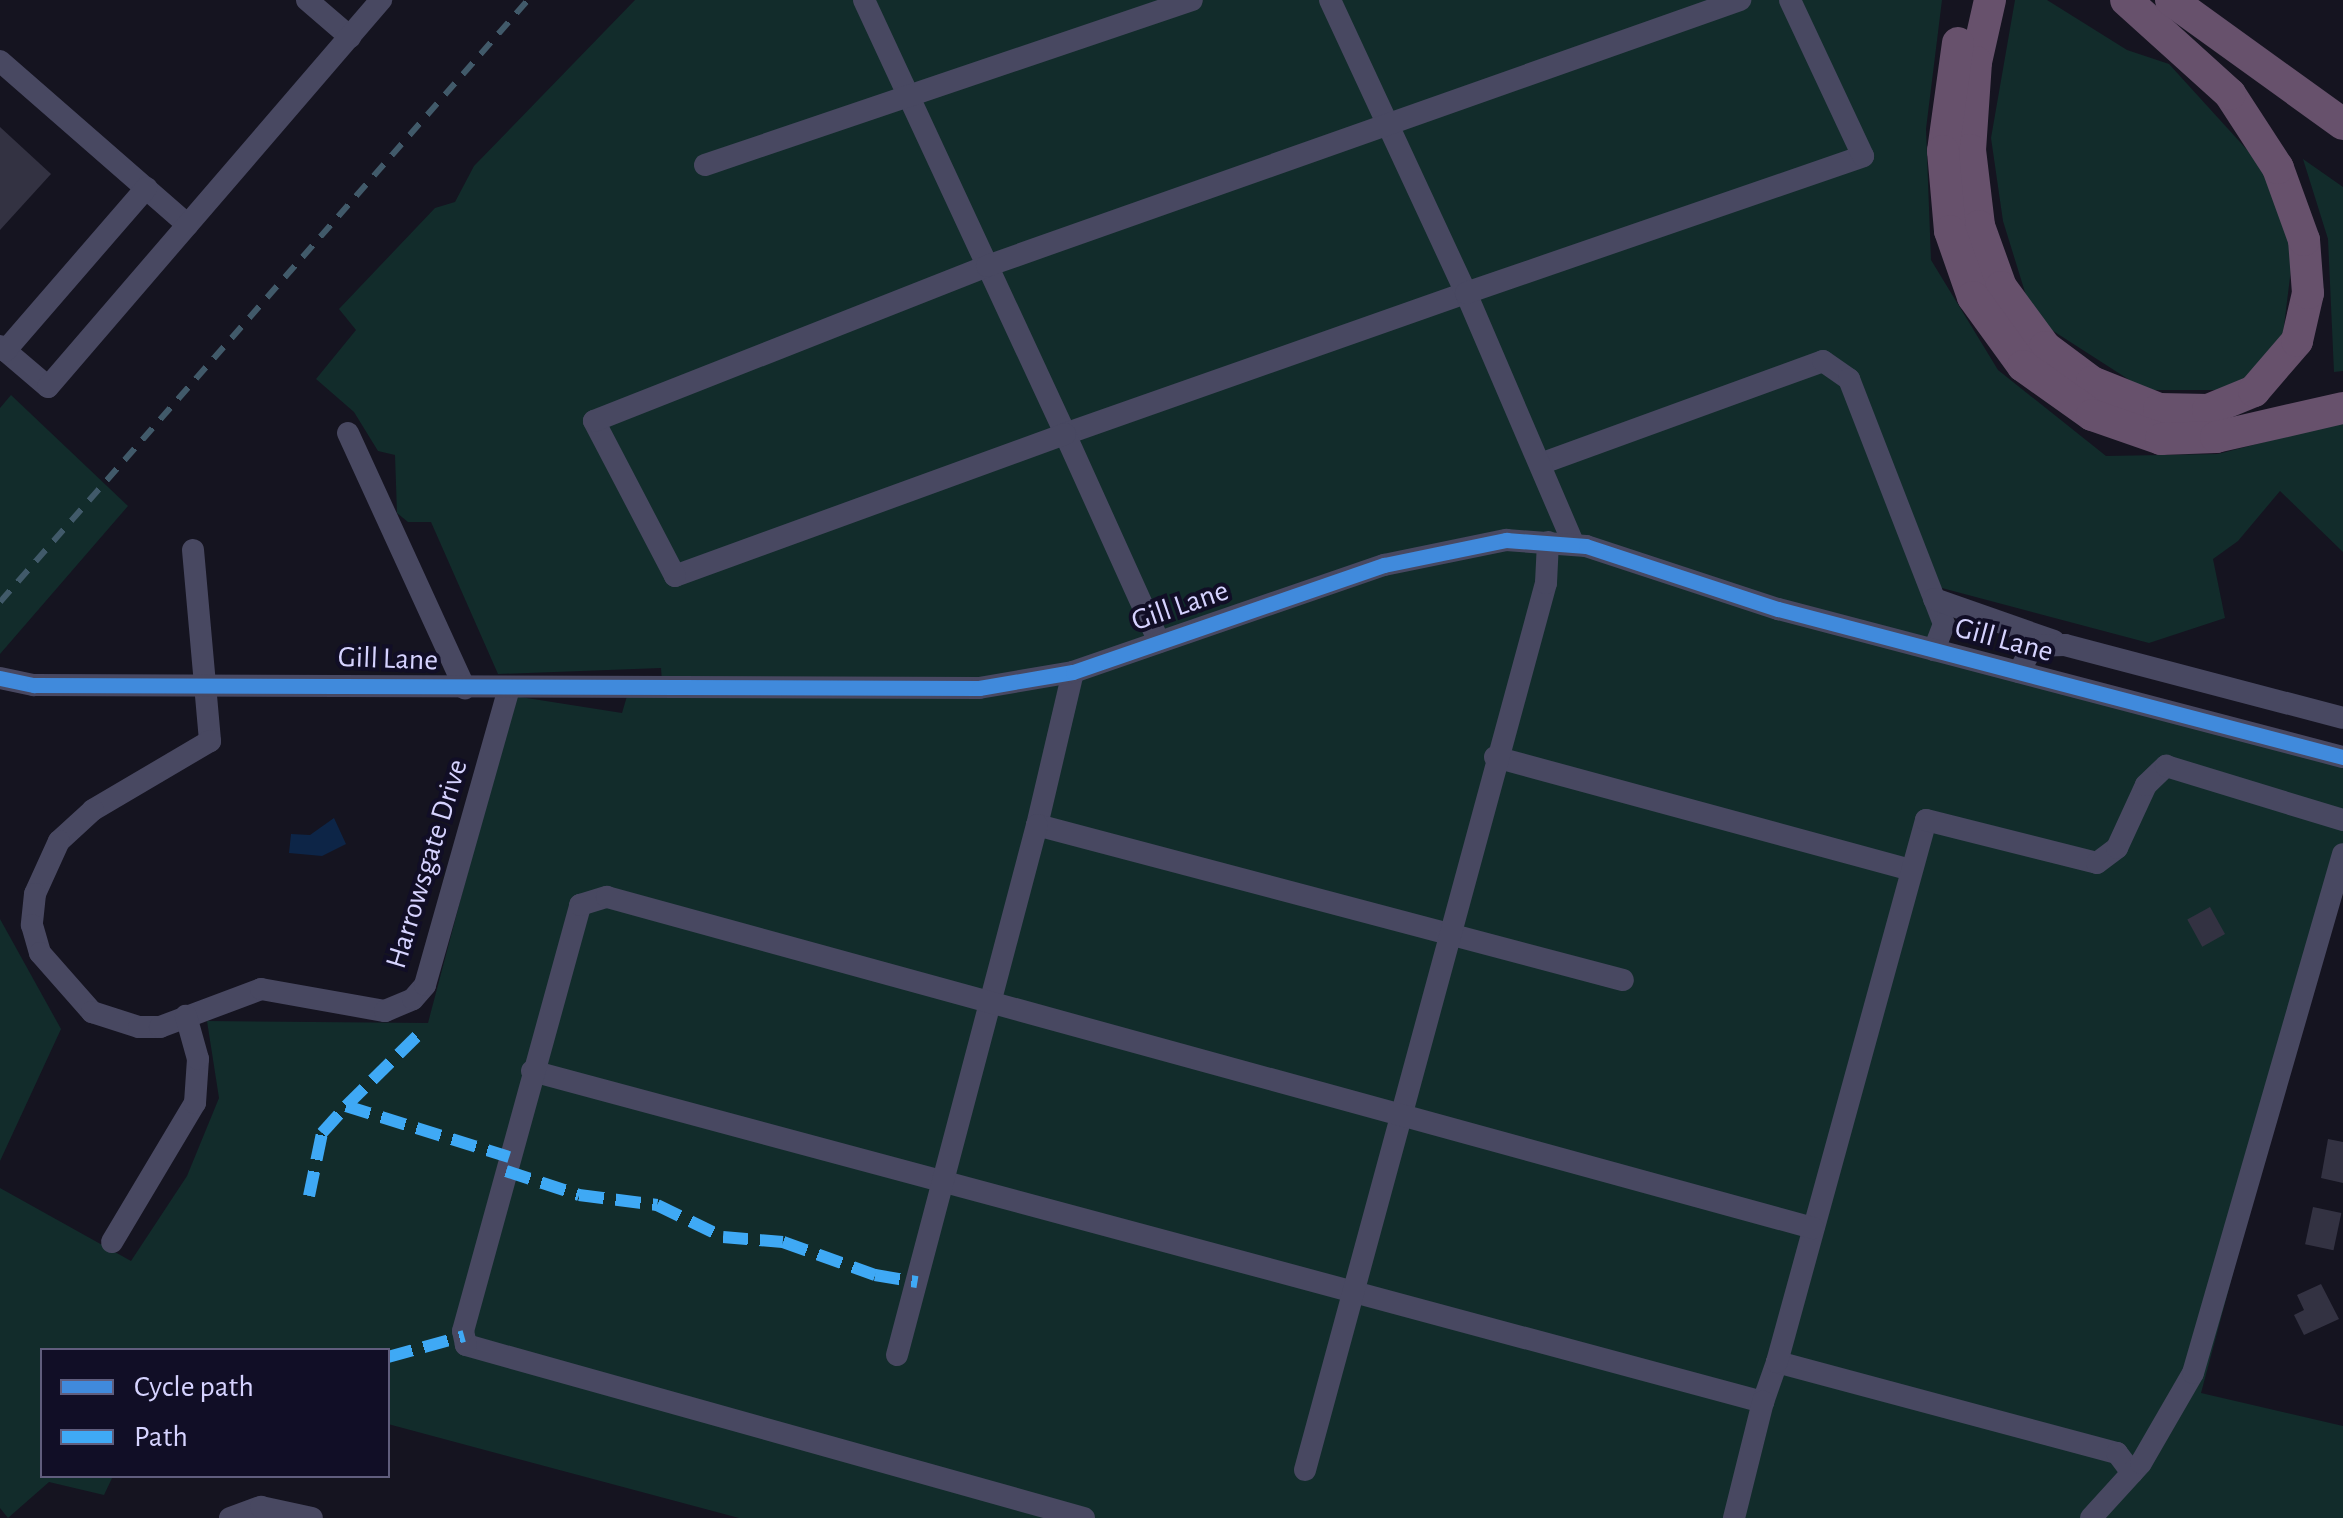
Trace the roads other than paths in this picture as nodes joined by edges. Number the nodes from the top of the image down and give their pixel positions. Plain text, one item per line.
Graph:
1 (309, 0) edge
2 (381, 0) edge
3 (864, 0) edge
4 (1192, 0) edge
5 (1330, 0) edge
6 (1740, 0) edge
7 (1790, 0) edge
8 (1968, 0) edge
9 (1990, 0) edge
10 (2126, 0) edge
11 (2172, 0) edge
12 (350, 37) junction
13 (1966, 56) junction
14 (0, 60) edge
15 (910, 99) junction
16 (2343, 124) edge
17 (1388, 125) junction
18 (705, 165) dead end
19 (146, 188) junction
20 (188, 225) junction
21 (987, 266) junction
22 (1466, 293) junction
23 (3, 348) edge
24 (2343, 408) edge
25 (348, 433) dead end
26 (1065, 434) junction
27 (1540, 464) junction
28 (1548, 542) junction
29 (1574, 545) junction
30 (193, 550) dead end
31 (1934, 600) junction
32 (1159, 642) junction
33 (2066, 645) junction
34 (1934, 650) junction
35 (1073, 672) junction
36 (2019, 672) junction
37 (0, 678) edge
38 (200, 686) junction
39 (465, 688) junction
40 (509, 689) junction
41 (2343, 718) edge
42 (2343, 757) edge
43 (1495, 758) junction
44 (2343, 820) edge
45 (1037, 825) junction
46 (2343, 854) edge
47 (1911, 870) junction
48 (1448, 934) junction
49 (1622, 980) dead end
50 (993, 1002) junction
51 (186, 1016) junction
52 (532, 1071) junction
53 (1400, 1112) junction
54 (944, 1183) junction
55 (1813, 1228) junction
56 (112, 1242) dead end
57 (1352, 1293) junction
58 (897, 1355) dead end
59 (1777, 1362) junction
60 (1763, 1402) junction
61 (1304, 1470) dead end
62 (2132, 1473) junction
63 (230, 1518) edge
64 (312, 1518) edge
65 (1084, 1518) edge
66 (1734, 1518) edge
67 (2091, 1518) edge

1 - 12 street
2 - 12 street
3 - 15 street
4 - 15 street
5 - 17 street
6 - 17 street
7 - 22 street
8 - 13 highway
9 - 13 highway
10 - 13 highway
11 - 16 highway
12 - 20 street
13 - 24 highway
14 - 19 street
15 - 18 street
15 - 21 street
17 - 21 street
17 - 22 street
19 - 20 street
19 - 23 street
20 - 23 street
21 - 26 street
21 - 26 street
22 - 26 street
22 - 27 street
25 - 39 street
26 - 32 street
27 - 29 street
27 - 31 street
28 - 29 street, Gill Lane
28 - 32 street, Gill Lane
28 - 43 street
29 - 34 street, Gill Lane
30 - 38 street, Harrowsgate Drive
31 - 33 street
31 - 34 street
32 - 35 street, Gill Lane
33 - 36 street
33 - 41 street
34 - 36 street, Gill Lane
35 - 40 street, Gill Lane
35 - 45 street
36 - 42 street, Gill Lane
37 - 38 street, Gill Lane
38 - 39 street, Gill Lane
38 - 51 street, Harrowsgate Drive
39 - 40 street, Gill Lane
40 - 51 street, Harrowsgate Drive
43 - 47 street
43 - 48 street
44 - 47 street
45 - 48 street
45 - 50 street
46 - 62 street
47 - 55 street
48 - 49 street
48 - 53 street
50 - 52 street
50 - 53 street
50 - 54 street
51 - 56 street
52 - 54 street
52 - 65 street
53 - 55 street
53 - 57 street
54 - 57 street
54 - 58 street
55 - 59 street
57 - 60 street
57 - 61 street
59 - 60 street
59 - 62 street
60 - 66 street
62 - 67 street
63 - 64 street

